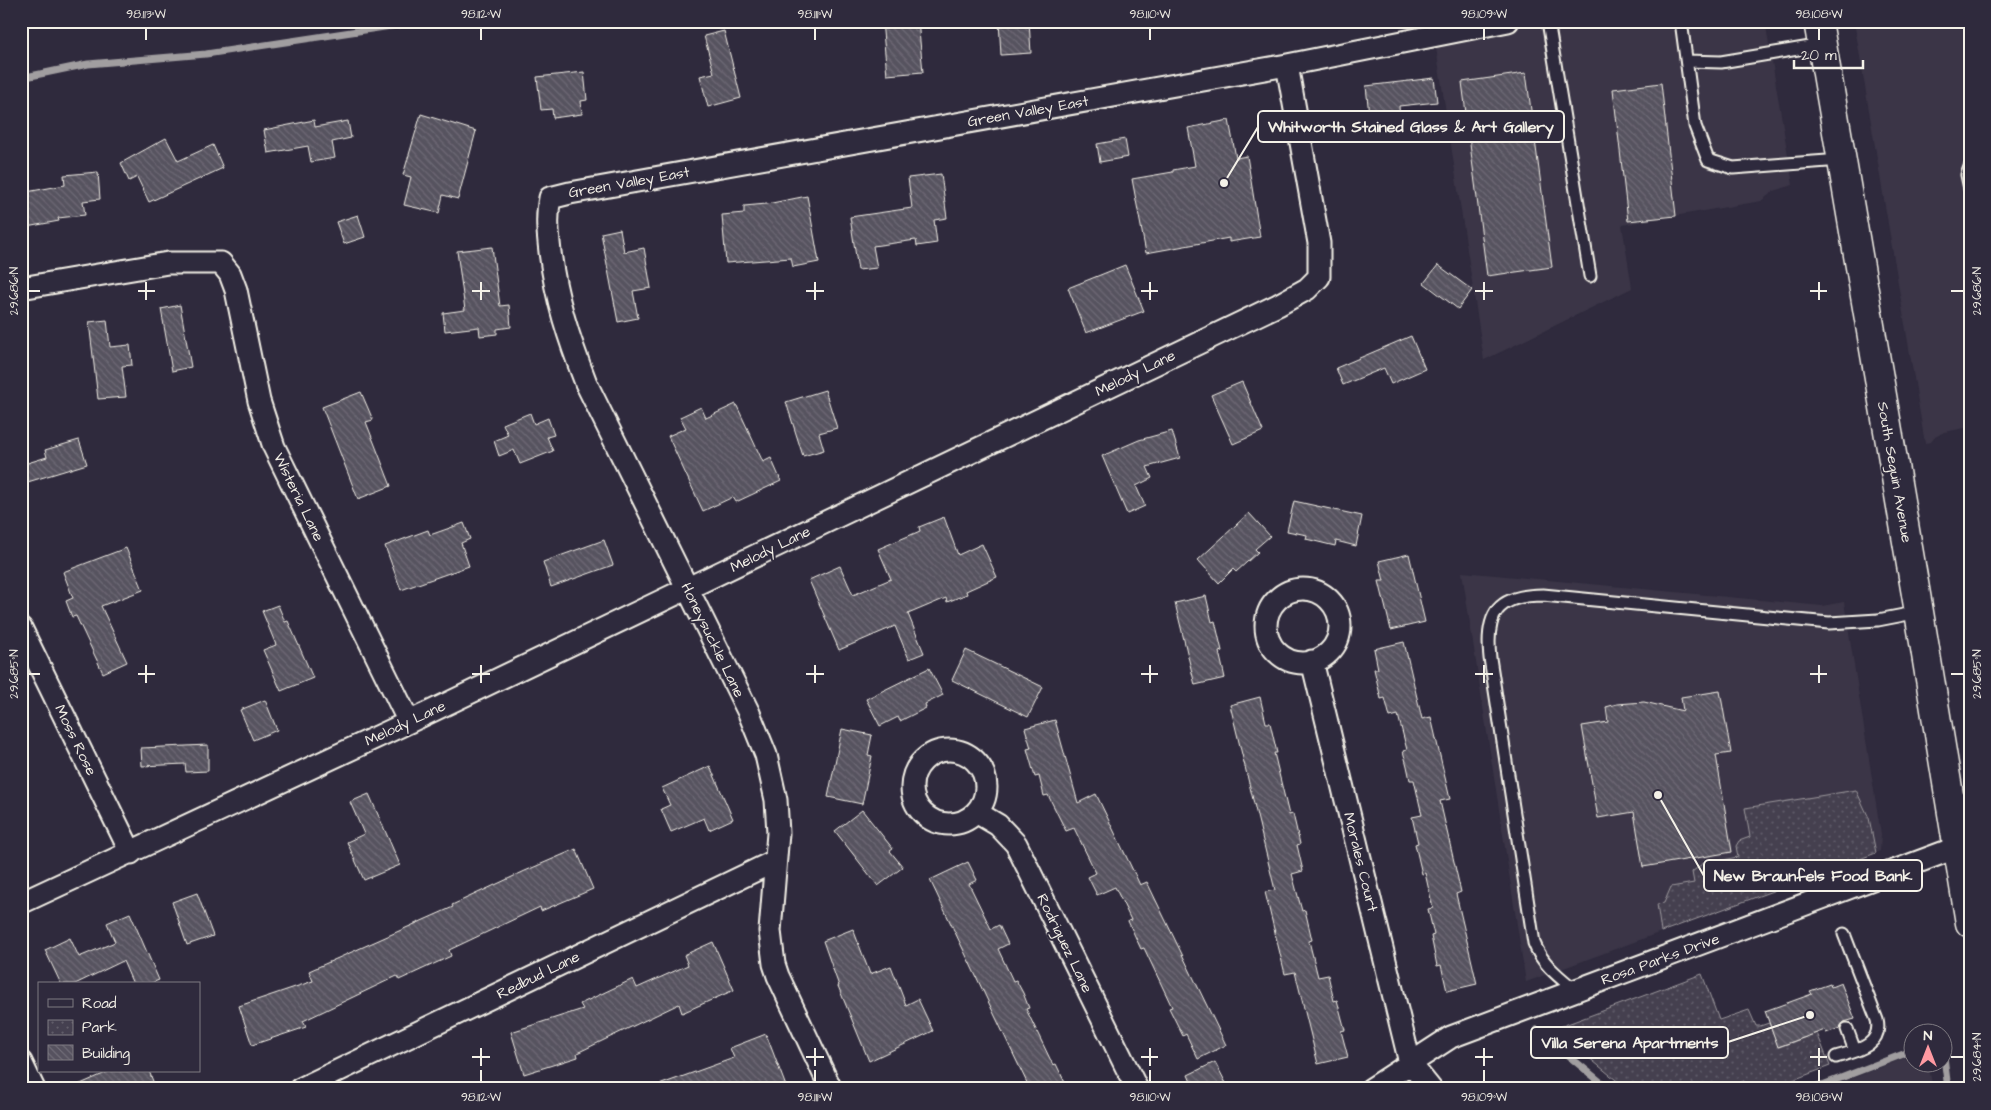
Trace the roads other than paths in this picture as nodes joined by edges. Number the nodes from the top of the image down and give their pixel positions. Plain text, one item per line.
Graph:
1 (1508, 21) edge
2 (1548, 21) edge
3 (1681, 21) edge
4 (1820, 33) edge
5 (1686, 61) junction
6 (1287, 65) junction
7 (1841, 160) junction
8 (1970, 167) edge
9 (1970, 189) edge
10 (549, 200) joint
11 (1590, 276) dead end
12 (21, 288) edge
13 (688, 588) junction
14 (1919, 612) junction
15 (21, 628) edge
16 (1312, 661) dead end
17 (409, 722) junction
18 (976, 812) dead end
19 (1958, 847) junction
20 (131, 852) junction
21 (775, 861) junction
22 (21, 902) edge
23 (1970, 923) edge
24 (1844, 934) dead end
25 (1576, 990) junction
26 (1847, 1029) dead end
27 (1855, 1050) junction
28 (1836, 1057) dead end
29 (21, 1062) edge
30 (1410, 1063) junction
31 (34, 1089) edge
32 (300, 1089) edge
33 (832, 1089) edge
34 (1137, 1089) edge
35 (1371, 1089) edge
36 (1431, 1089) edge

1 - 6 street, Green Valley East
2 - 11 lane
3 - 5 lane
4 - 5 lane
4 - 7 main road, South Seguin Avenue
5 - 7 lane
6 - 10 street, Green Valley East
6 - 13 street, Melody Lane
7 - 14 main road, South Seguin Avenue
8 - 9 lane
10 - 13 street, Honeysuckle Lane
12 - 17 street, Wisteria Lane
13 - 17 street, Melody Lane
13 - 21 street, Honeysuckle Lane
14 - 19 main road, South Seguin Avenue
14 - 25 lane
15 - 20 street, Moss Rose
16 - 30 street, Morales Court
17 - 20 street, Melody Lane
18 - 34 street, Rodriguez Lane
19 - 23 main road, South Seguin Avenue
19 - 25 street, Rosa Parks Drive
20 - 22 street, Melody Lane
21 - 32 street, Redbud Lane
21 - 33 street, Honeysuckle Lane
24 - 27 lane
25 - 30 street, Rosa Parks Drive
26 - 27 lane
27 - 28 lane
29 - 31 street
30 - 35 street, Rosa Parks Drive
30 - 36 street

